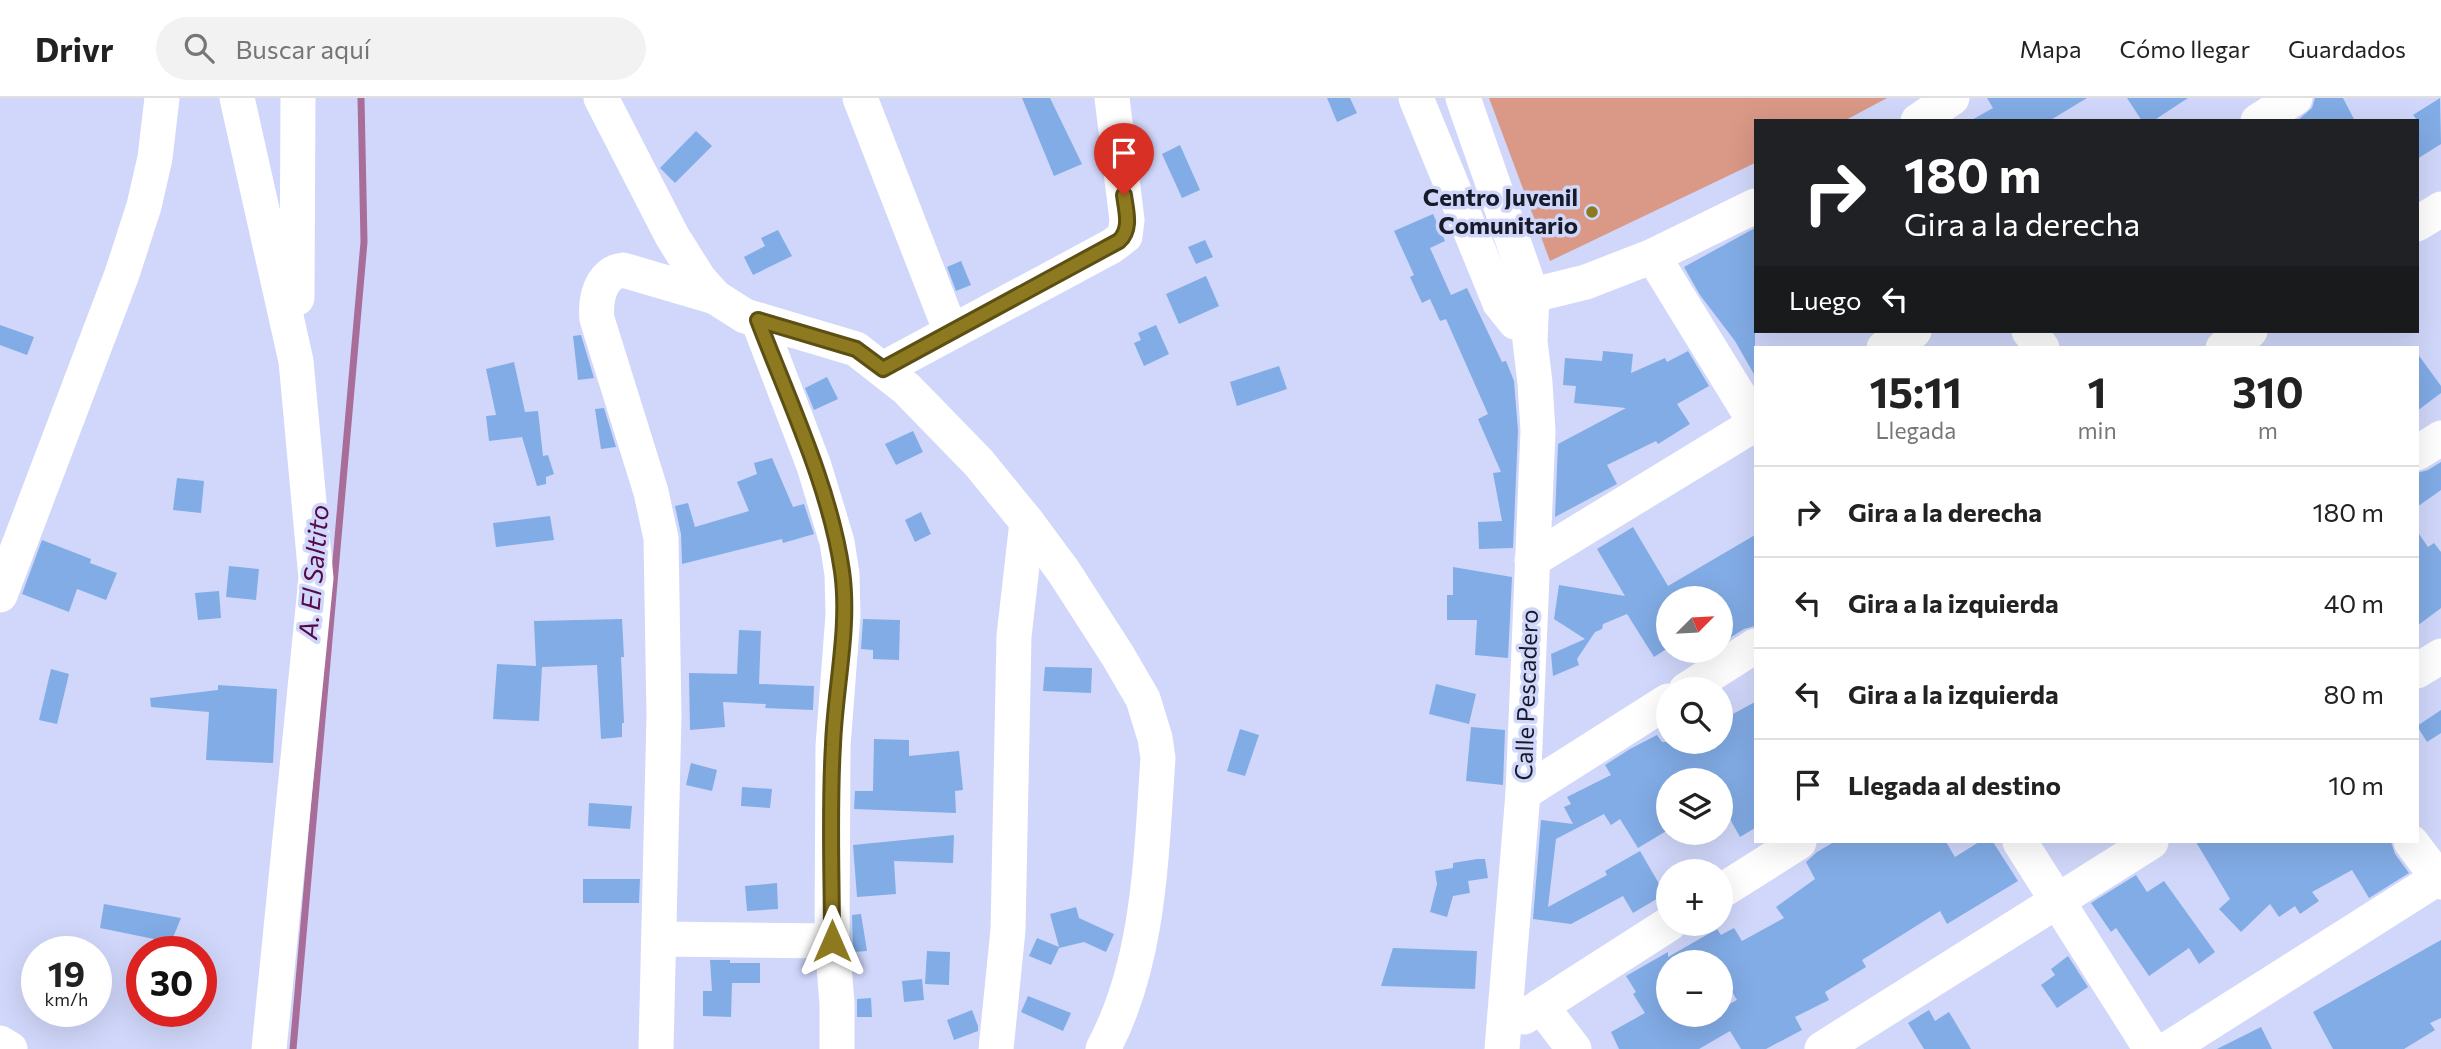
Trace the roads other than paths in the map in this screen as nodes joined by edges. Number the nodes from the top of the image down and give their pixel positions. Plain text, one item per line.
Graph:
1 (162, 98) edge
2 (237, 98) edge
3 (298, 98) edge
4 (601, 98) edge
5 (860, 98) edge
6 (1112, 98) edge
7 (1416, 98) edge
8 (1463, 98) edge
9 (1952, 98) edge
10 (2295, 98) edge
11 (1921, 119) edge
12 (2261, 119) edge
13 (1754, 206) edge
14 (2441, 209) edge
15 (2419, 223) edge
16 (1653, 256) junction
17 (715, 297) junction
18 (1516, 299) junction
19 (758, 320) junction
20 (951, 332) junction
21 (1910, 333) edge
22 (2247, 333) edge
23 (1888, 346) edge
24 (2226, 346) edge
25 (296, 361) junction
26 (883, 369) junction
27 (1754, 421) edge
28 (1754, 424) edge
29 (2441, 438) edge
30 (2419, 452) edge
31 (1027, 522) junction
32 (1532, 560) junction
33 (0, 595) edge
34 (1754, 647) edge
35 (2441, 656) edge
36 (2419, 670) edge
37 (1706, 677) edge
38 (1656, 709) edge
39 (1523, 793) junction
40 (1797, 843) edge
41 (2021, 843) edge
42 (2149, 843) edge
43 (2412, 843) edge
44 (2440, 879) edge
45 (1733, 884) edge
46 (2058, 902) junction
47 (1656, 933) edge
48 (660, 939) junction
49 (832, 941) junction
50 (1541, 1006) junction
51 (1502, 1040) edge
52 (0, 1043) edge
53 (10, 1049) edge
54 (269, 1049) edge
55 (656, 1049) edge
56 (837, 1049) edge
57 (996, 1049) edge
58 (1102, 1049) edge
59 (1574, 1049) edge
60 (1822, 1049) edge
61 (2151, 1049) edge
62 (2168, 1049) edge

1 - 33 street
2 - 25 street
3 - 25 street
4 - 17 street
5 - 20 street
6 - 20 street
7 - 18 street
8 - 18 street
9 - 11 street
10 - 12 street
13 - 16 street
14 - 15 street
16 - 18 street
16 - 27 street
17 - 19 street
17 - 48 street
18 - 32 street, Calle Pescadero
19 - 26 street
19 - 49 street
20 - 26 street
21 - 23 street
22 - 24 street
25 - 54 street
26 - 31 street
28 - 32 street
29 - 30 street
31 - 57 street
31 - 58 street
32 - 39 street, Calle Pescadero
34 - 37 street
35 - 36 street
38 - 39 street
39 - 51 street, Calle Pescadero
40 - 45 street
41 - 46 street
42 - 46 street
43 - 44 street
44 - 62 street
46 - 60 street
46 - 61 street
47 - 50 street
48 - 49 street
48 - 55 street
49 - 56 street
50 - 51 street
50 - 59 street
52 - 53 street

